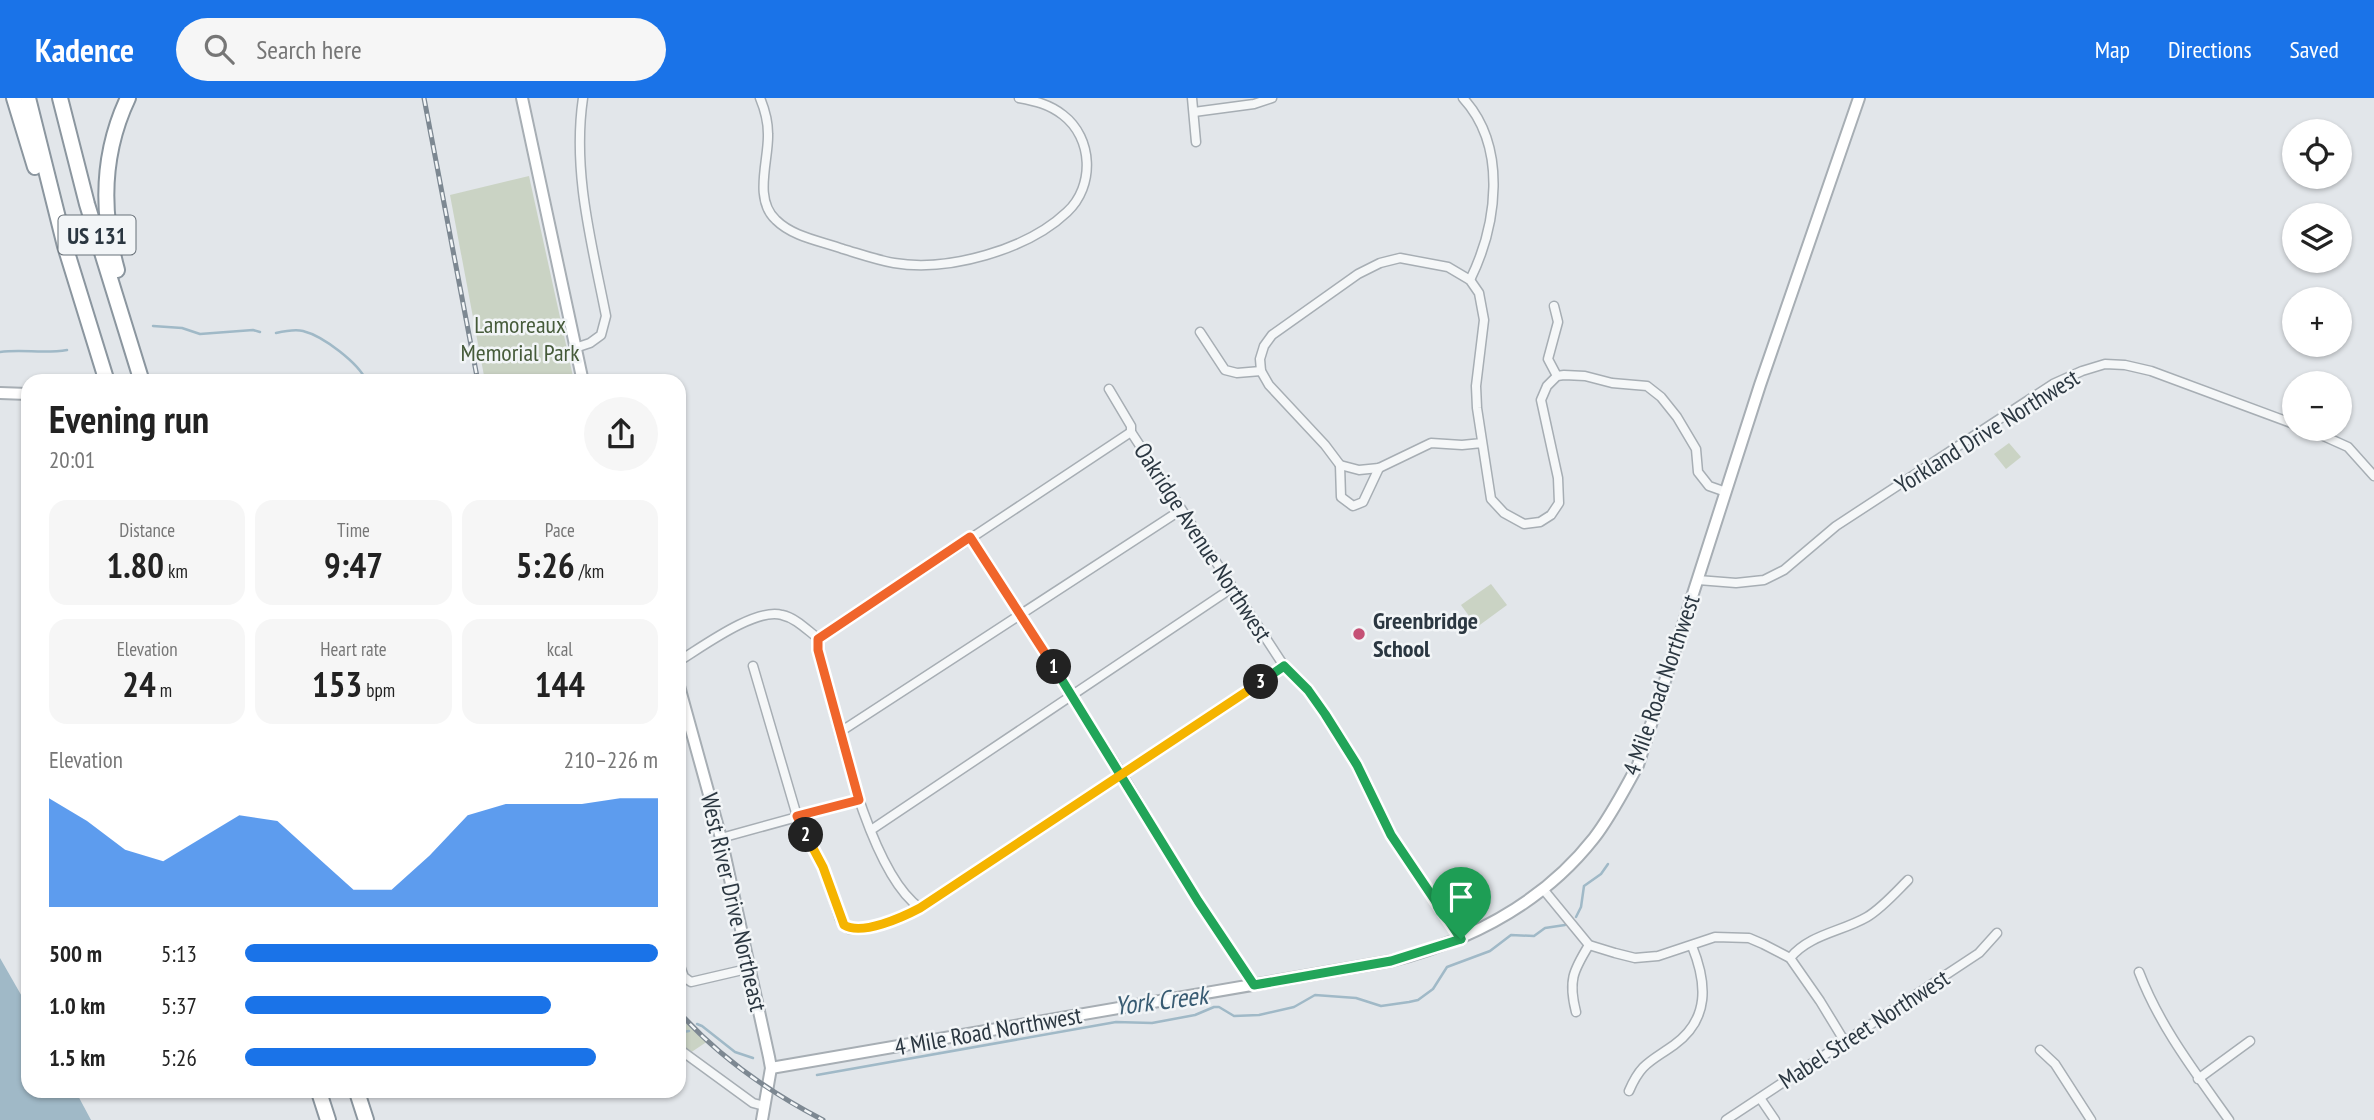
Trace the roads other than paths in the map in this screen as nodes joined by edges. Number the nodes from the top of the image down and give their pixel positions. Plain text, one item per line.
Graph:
1 (14, 98) edge
2 (28, 98) edge
3 (60, 98) edge
4 (128, 98) edge
5 (522, 98) edge
6 (583, 98) edge
7 (760, 98) edge
8 (1018, 98) edge
9 (1192, 98) edge
10 (1272, 98) edge
11 (1463, 98) edge
12 (1859, 98) edge
13 (1194, 112) junction
14 (1196, 142) dead end
15 (65, 246) junction
16 (1470, 280) junction
17 (1555, 306) dead end
18 (1200, 332) dead end
19 (575, 348) junction
20 (1261, 371) junction
21 (105, 374) edge
22 (140, 374) edge
23 (141, 374) edge
24 (581, 374) edge
25 (1557, 376) junction
26 (1109, 389) dead end
27 (0, 393) edge
28 (21, 394) edge
29 (2282, 420) edge
30 (1131, 432) junction
31 (2335, 441) edge
32 (1482, 443) junction
33 (1340, 465) junction
34 (1379, 468) junction
35 (2374, 476) edge
36 (1726, 492) junction
37 (1181, 510) junction
38 (970, 537) junction
39 (1698, 580) junction
40 (1232, 588) junction
41 (1021, 616) junction
42 (818, 639) junction
43 (686, 657) edge
44 (753, 666) dead end
45 (1284, 666) junction
46 (1072, 695) junction
47 (686, 711) edge
48 (841, 733) junction
49 (1122, 774) junction
50 (859, 800) junction
51 (797, 816) junction
52 (871, 830) junction
53 (722, 838) junction
54 (1908, 880) dead end
55 (1544, 889) junction
56 (920, 908) junction
57 (1997, 933) dead end
58 (1461, 939) junction
59 (1589, 945) junction
60 (1692, 946) junction
61 (1790, 958) junction
62 (751, 968) junction
63 (2139, 972) dead end
64 (686, 979) edge
65 (1254, 985) junction
66 (1576, 1012) dead end
67 (2250, 1041) dead end
68 (1845, 1042) junction
69 (2040, 1050) dead end
70 (686, 1054) edge
71 (771, 1068) junction
72 (2198, 1079) junction
73 (1629, 1091) dead end
74 (321, 1098) edge
75 (359, 1098) edge
76 (1760, 1098) junction
77 (764, 1106) junction
78 (328, 1120) edge
79 (366, 1120) edge
80 (762, 1120) edge
81 (1726, 1120) edge
82 (1775, 1120) edge
83 (2091, 1120) edge
84 (2229, 1120) edge

1 - 15 highway
2 - 15 highway, US 131
3 - 22 highway, US 131
4 - 23 highway
5 - 19 main road
6 - 19 street
7 - 8 street
9 - 13 street
10 - 13 street
11 - 16 street
12 - 36 main road, 4 Mile Road Northwest
13 - 14 street
15 - 21 highway, US 131
16 - 20 street
16 - 32 street
17 - 25 street
18 - 20 street
19 - 24 main road
20 - 33 street
25 - 32 street
25 - 36 street
26 - 30 street, Oakridge Avenue Northwest
27 - 28 main road
29 - 39 street, Yorkland Drive Northwest
30 - 37 street, Oakridge Avenue Northwest
30 - 38 street
31 - 35 street
32 - 34 street
33 - 34 street
33 - 34 street
36 - 39 main road, 4 Mile Road Northwest
37 - 40 street, Oakridge Avenue Northwest
37 - 41 street
38 - 41 street
38 - 42 street
39 - 55 main road, 4 Mile Road Northwest
40 - 45 street, Oakridge Avenue Northwest
40 - 46 street
41 - 46 street
41 - 48 street
42 - 43 street
42 - 48 street
44 - 51 street
45 - 49 street
45 - 58 street, Oakridge Avenue Northwest
46 - 49 street
46 - 52 street
47 - 53 main road, West River Drive Northeast
48 - 50 street
49 - 56 street
49 - 65 street
50 - 51 street
50 - 52 street
51 - 53 street
51 - 56 street
52 - 56 street
53 - 62 main road, West River Drive Northeast
54 - 61 street
55 - 58 main road, 4 Mile Road Northwest
55 - 59 street
57 - 68 street, Mabel Street Northwest
58 - 65 main road, 4 Mile Road Northwest
59 - 60 street
59 - 66 street
60 - 61 street
60 - 73 street
61 - 68 street
62 - 64 street
62 - 71 main road, West River Drive Northeast
63 - 72 street
65 - 71 main road, 4 Mile Road Northwest
67 - 72 street
68 - 76 street, Mabel Street Northwest
69 - 83 street
70 - 77 street
71 - 77 main road, West River Drive Northeast
72 - 84 street
74 - 78 highway
75 - 79 highway
76 - 81 street, Mabel Street Northwest
76 - 82 street
77 - 80 main road, West River Drive Northeast

